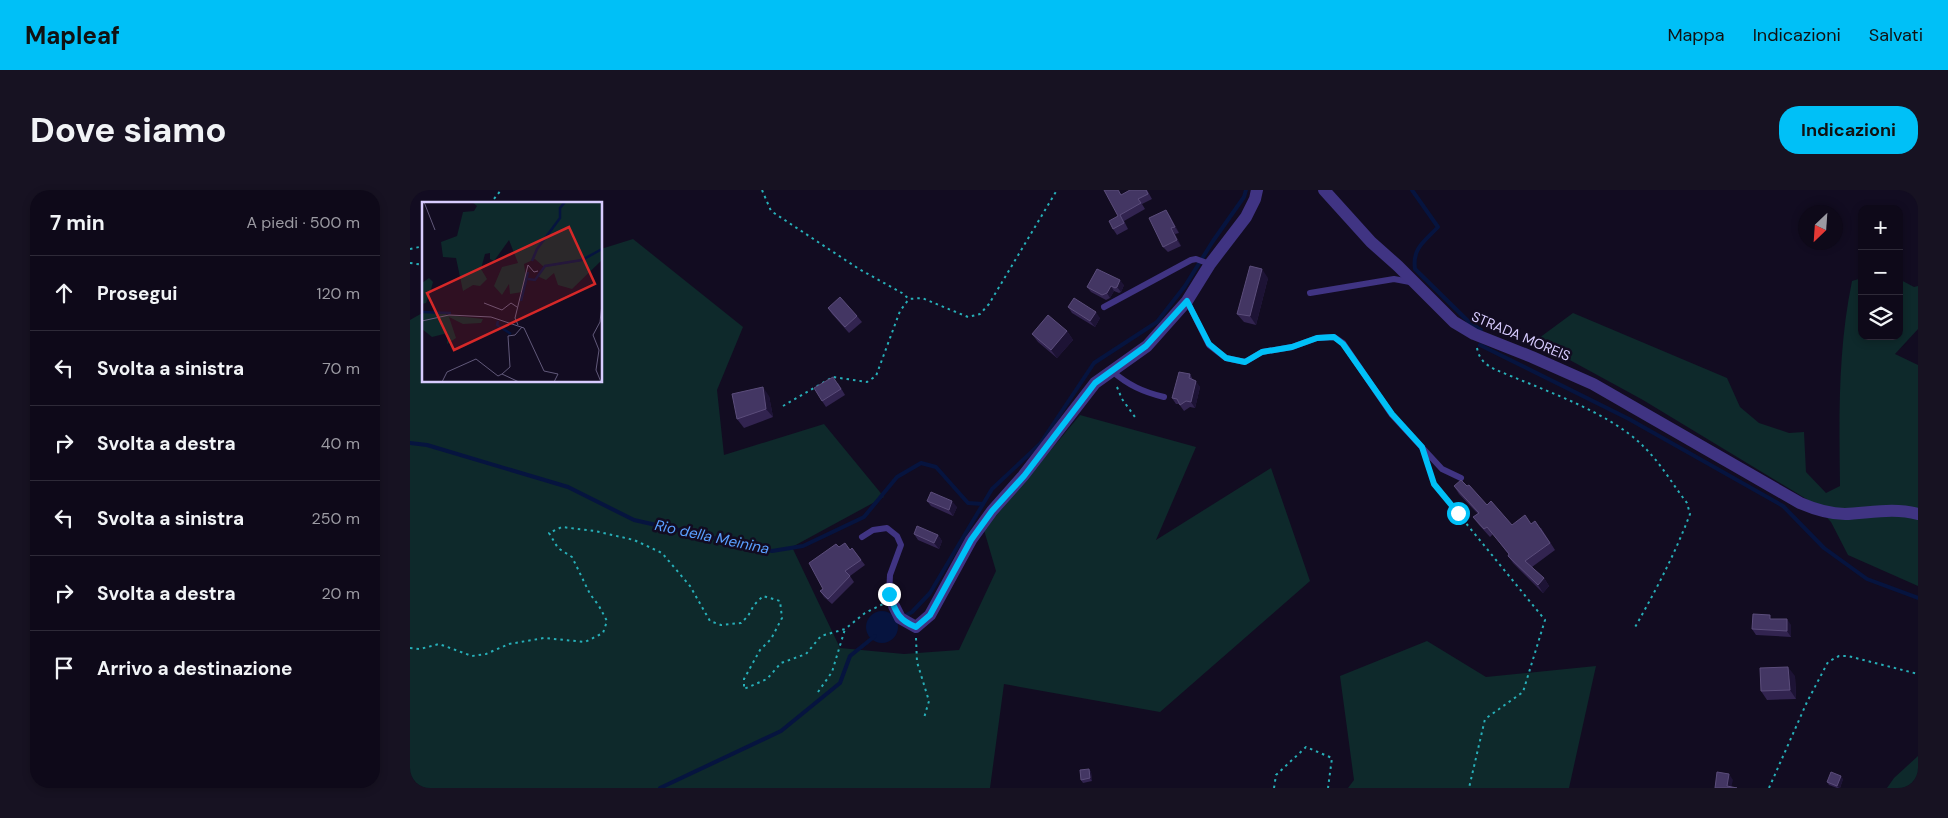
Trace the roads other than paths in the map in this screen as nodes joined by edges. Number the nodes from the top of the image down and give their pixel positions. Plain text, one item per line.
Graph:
1 (1257, 190) edge
2 (1324, 190) edge
3 (1206, 263) junction
4 (1414, 283) junction
5 (1310, 293) dead end
6 (1187, 301) junction
7 (1104, 307) dead end
8 (1111, 370) junction
9 (1164, 397) dead end
10 (1461, 478) edge
11 (1918, 514) edge
12 (862, 537) dead end
13 (894, 606) joint

1 - 3 street
2 - 4 street, STRADA MOREIS
3 - 6 street
3 - 7 lane
4 - 5 lane
4 - 11 street, STRADA MOREIS
6 - 8 street
6 - 10 lane
8 - 9 lane
8 - 13 street
12 - 13 lane

